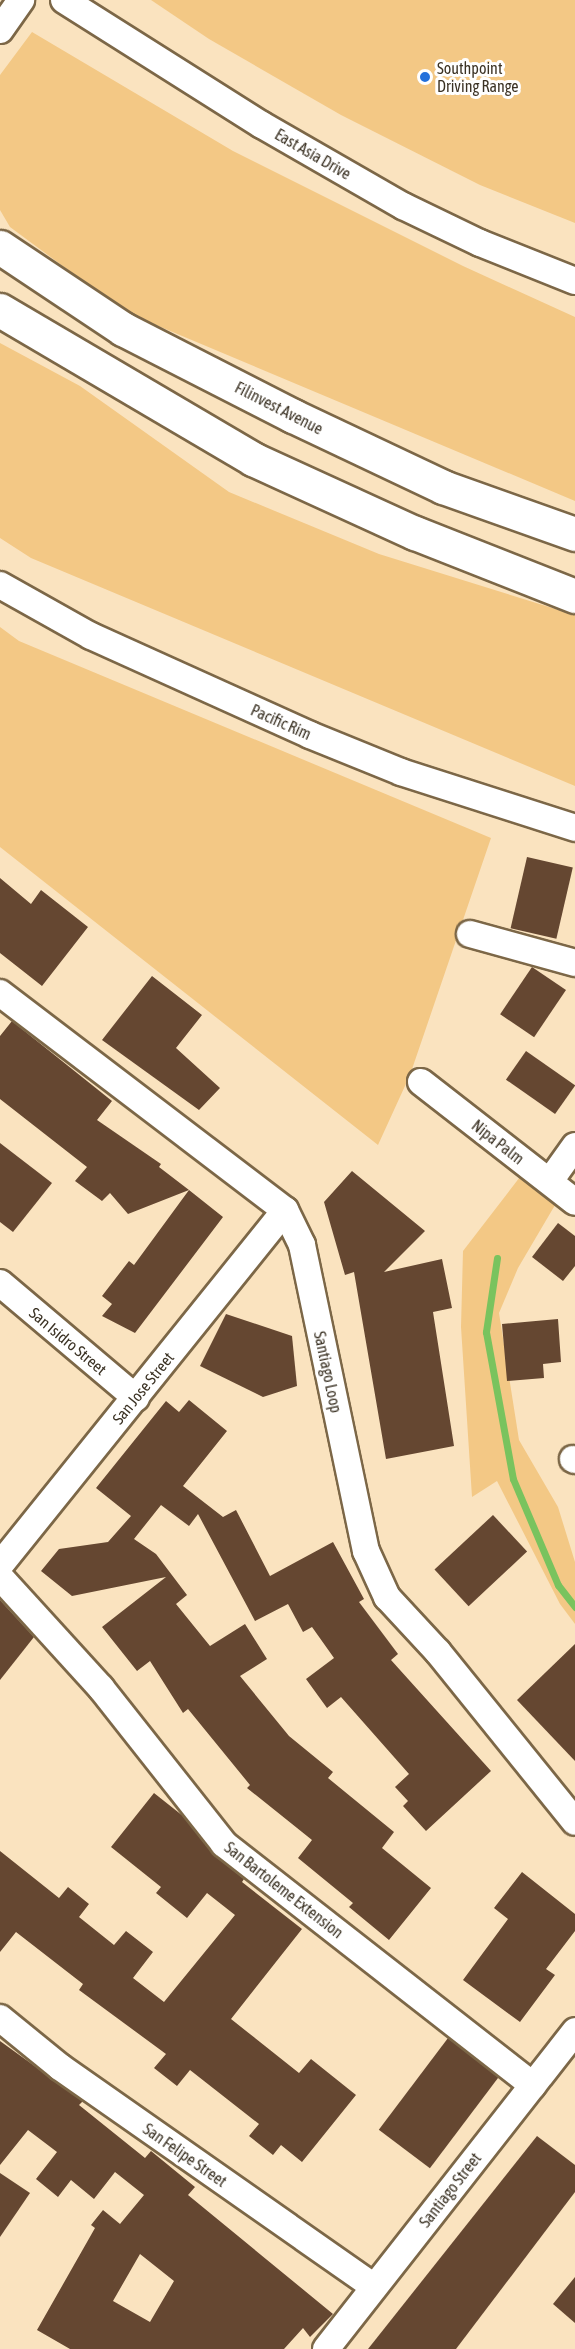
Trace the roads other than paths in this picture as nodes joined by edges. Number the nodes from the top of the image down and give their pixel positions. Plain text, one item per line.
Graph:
1 (21, 0) edge
2 (64, 0) edge
3 (0, 30) edge
4 (0, 247) edge
5 (575, 281) edge
6 (0, 310) edge
7 (575, 534) edge
8 (0, 585) edge
9 (575, 596) edge
10 (575, 828) edge
11 (470, 934) dead end
12 (575, 963) edge
13 (0, 993) edge
14 (421, 1082) dead end
15 (575, 1146) edge
16 (550, 1181) junction
17 (575, 1202) edge
18 (285, 1210) junction
19 (0, 1283) edge
20 (136, 1398) junction
21 (0, 1565) edge
22 (0, 1577) edge
23 (575, 1822) edge
24 (0, 2018) edge
25 (575, 2031) edge
26 (533, 2085) junction
27 (374, 2287) junction
28 (326, 2349) edge

1 - 3 street
2 - 5 street, East Asia Drive
4 - 7 main road, Filinvest Avenue
6 - 9 main road
8 - 10 street, Pacific Rim
11 - 12 street
13 - 18 street, Santiago Loop
14 - 16 street, Nipa Palm
15 - 16 street
16 - 17 street, Nipa Palm
18 - 20 street, San Jose Street
18 - 23 street, Santiago Loop
19 - 20 street, San Isidro Street
20 - 21 street, San Jose Street
22 - 26 street, San Bartoleme Extension
24 - 27 street, San Felipe Street
25 - 26 street, Santiago Street
26 - 27 street, Santiago Street
27 - 28 street, Santiago Street

